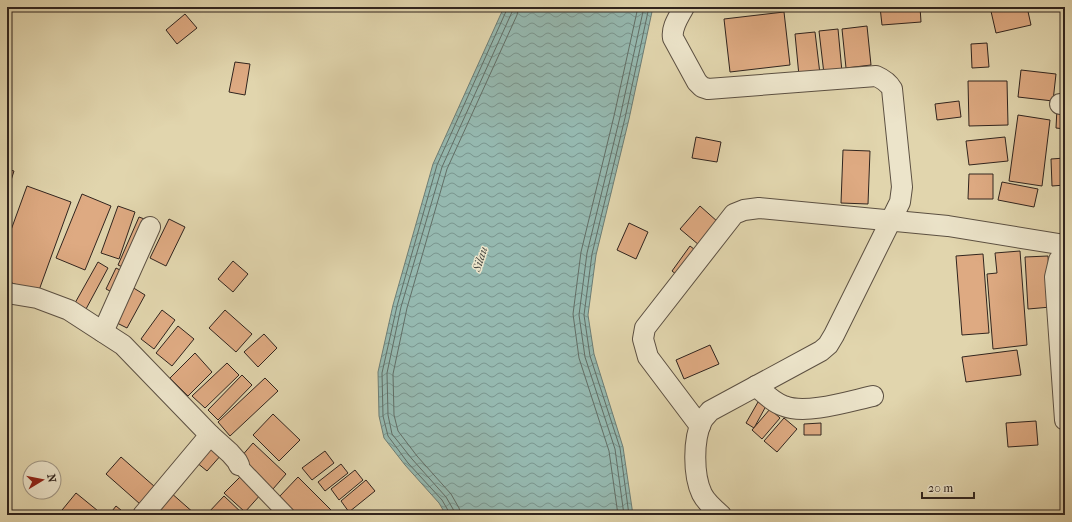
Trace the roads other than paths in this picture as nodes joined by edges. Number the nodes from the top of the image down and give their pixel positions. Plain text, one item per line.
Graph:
1 (684, 7) edge
2 (890, 221) junction
3 (150, 227) dead end
4 (1065, 245) edge
5 (1065, 252) edge
6 (7, 293) edge
7 (103, 332) junction
8 (1062, 339) edge
9 (756, 386) junction
10 (874, 396) dead end
11 (1065, 420) edge
12 (700, 426) junction
13 (210, 435) junction
14 (239, 465) joint
15 (143, 515) edge
16 (287, 515) edge
17 (721, 515) edge

1 - 2 street
2 - 4 street
2 - 9 street
2 - 12 street
3 - 7 street
5 - 8 street
6 - 7 street
7 - 13 street
8 - 11 street
9 - 10 street
9 - 12 street
12 - 17 street
13 - 14 street
13 - 15 street
14 - 16 street

